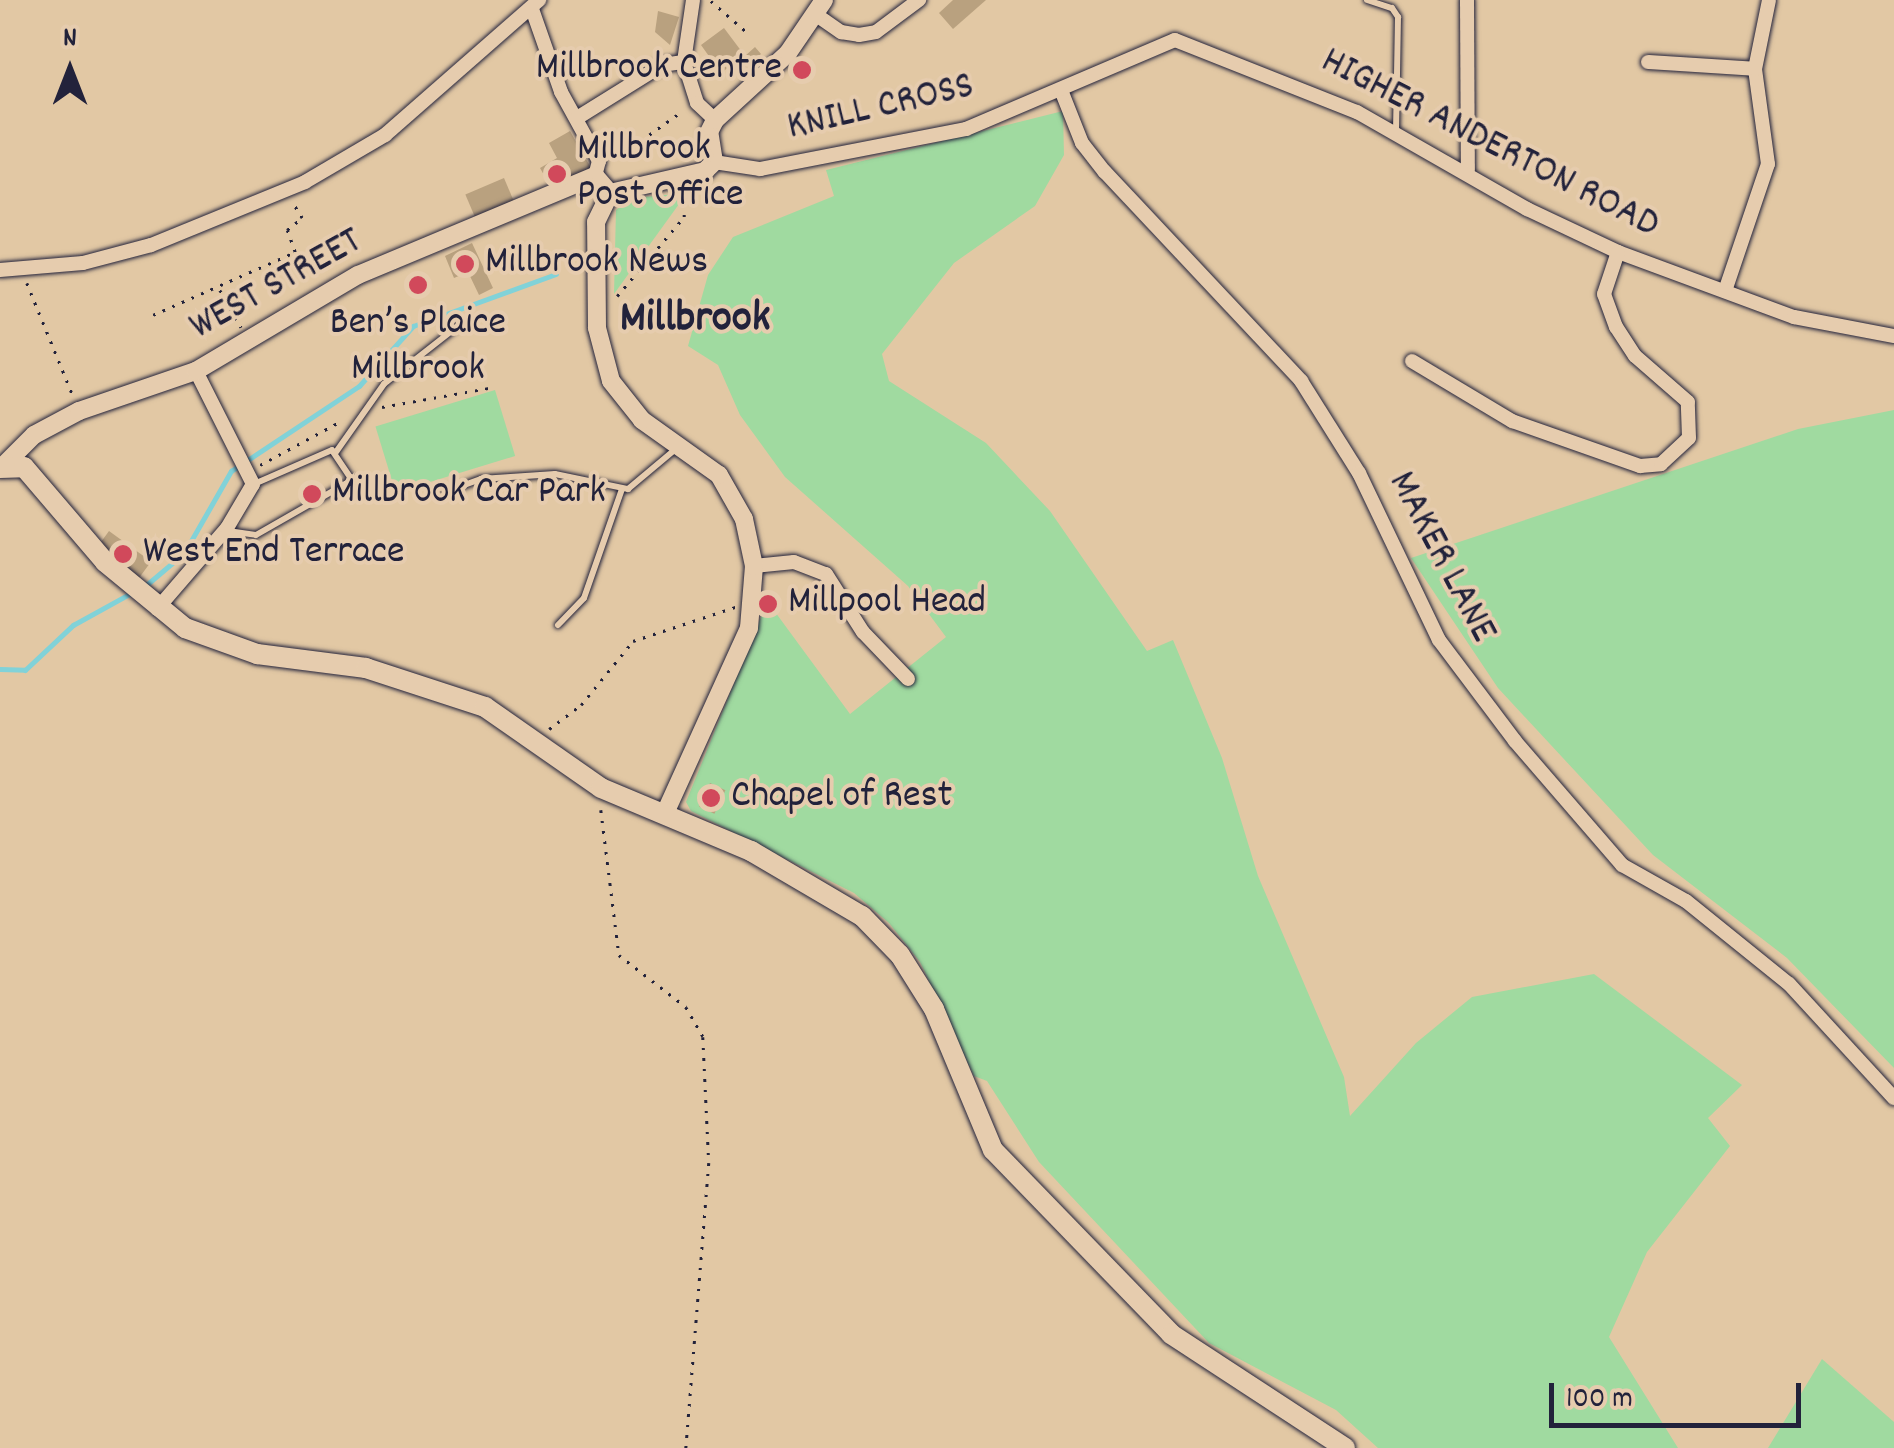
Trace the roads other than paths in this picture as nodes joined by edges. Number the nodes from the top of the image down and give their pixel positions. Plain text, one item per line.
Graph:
1 (692, 0) edge
2 (919, 0) edge
3 (1367, 0) edge
4 (1467, 0) edge
5 (1769, 0) edge
6 (535, 4) edge
7 (820, 7) edge
8 (684, 62) junction
9 (1648, 62) dead end
10 (1756, 69) junction
11 (1060, 90) junction
12 (577, 118) junction
13 (715, 120) junction
14 (1396, 132) junction
15 (714, 162) junction
16 (597, 168) junction
17 (1468, 170) junction
18 (610, 193) junction
19 (1618, 252) junction
20 (0, 270) edge
21 (1725, 290) junction
22 (458, 326) dead end
23 (1894, 336) edge
24 (1412, 361) dead end
25 (196, 370) junction
26 (681, 443) junction
27 (336, 452) junction
28 (3, 466) edge
29 (250, 479) junction
30 (622, 489) junction
31 (445, 492) dead end
32 (225, 530) junction
33 (754, 566) junction
34 (142, 595) junction
35 (558, 624) dead end
36 (908, 679) dead end
37 (666, 811) junction
38 (1894, 1098) edge
39 (1345, 1448) edge

1 - 8 street
2 - 7 street
3 - 14 lane
4 - 17 street
5 - 10 street
6 - 12 street
6 - 20 street
7 - 13 street
8 - 12 street
8 - 13 street
9 - 10 street
10 - 21 street
11 - 14 street, HIGHER ANDERTON ROAD
11 - 15 street, KNILL CROSS
11 - 38 street, MAKER LANE
12 - 16 street
13 - 15 street
14 - 17 street, HIGHER ANDERTON ROAD
15 - 18 street
16 - 18 street
16 - 25 street, WEST STREET
17 - 19 street, HIGHER ANDERTON ROAD
18 - 26 street
19 - 21 street, HIGHER ANDERTON ROAD
19 - 24 street
21 - 23 street, HIGHER ANDERTON ROAD
22 - 27 lane
25 - 28 street, WEST STREET
25 - 29 street
26 - 30 lane
26 - 33 street
27 - 29 lane
27 - 32 lane
28 - 34 main road
29 - 32 street
30 - 31 lane
30 - 35 lane
32 - 34 street
33 - 36 street
33 - 37 street
34 - 37 main road
37 - 39 main road

